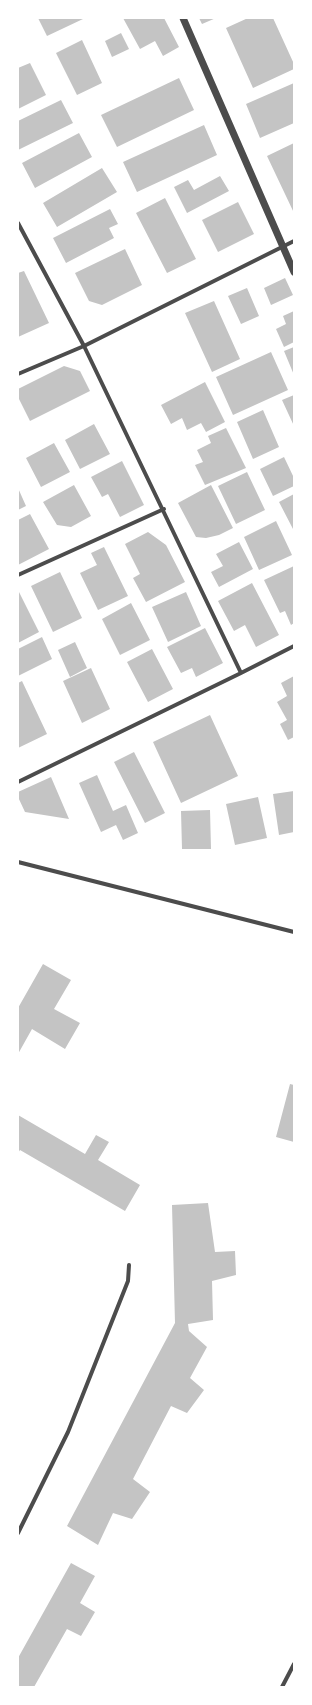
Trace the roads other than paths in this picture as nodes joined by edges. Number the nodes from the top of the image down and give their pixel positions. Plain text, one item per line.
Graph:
1 (183, 18) edge
2 (18, 223) edge
3 (294, 241) edge
4 (283, 247) junction
5 (294, 272) edge
6 (84, 346) junction
7 (18, 374) edge
8 (164, 509) junction
9 (18, 575) edge
10 (294, 646) edge
11 (241, 673) junction
12 (18, 782) edge
13 (18, 862) edge
14 (294, 932) edge
15 (129, 1265) dead end
16 (18, 1533) edge
17 (294, 1664) edge
18 (282, 1687) edge

1 - 4 street
2 - 6 street
3 - 4 street
4 - 5 street
4 - 6 street
6 - 7 street
6 - 8 street
8 - 9 street
8 - 11 street
10 - 11 street
11 - 12 street
13 - 14 street
15 - 16 street
17 - 18 street

